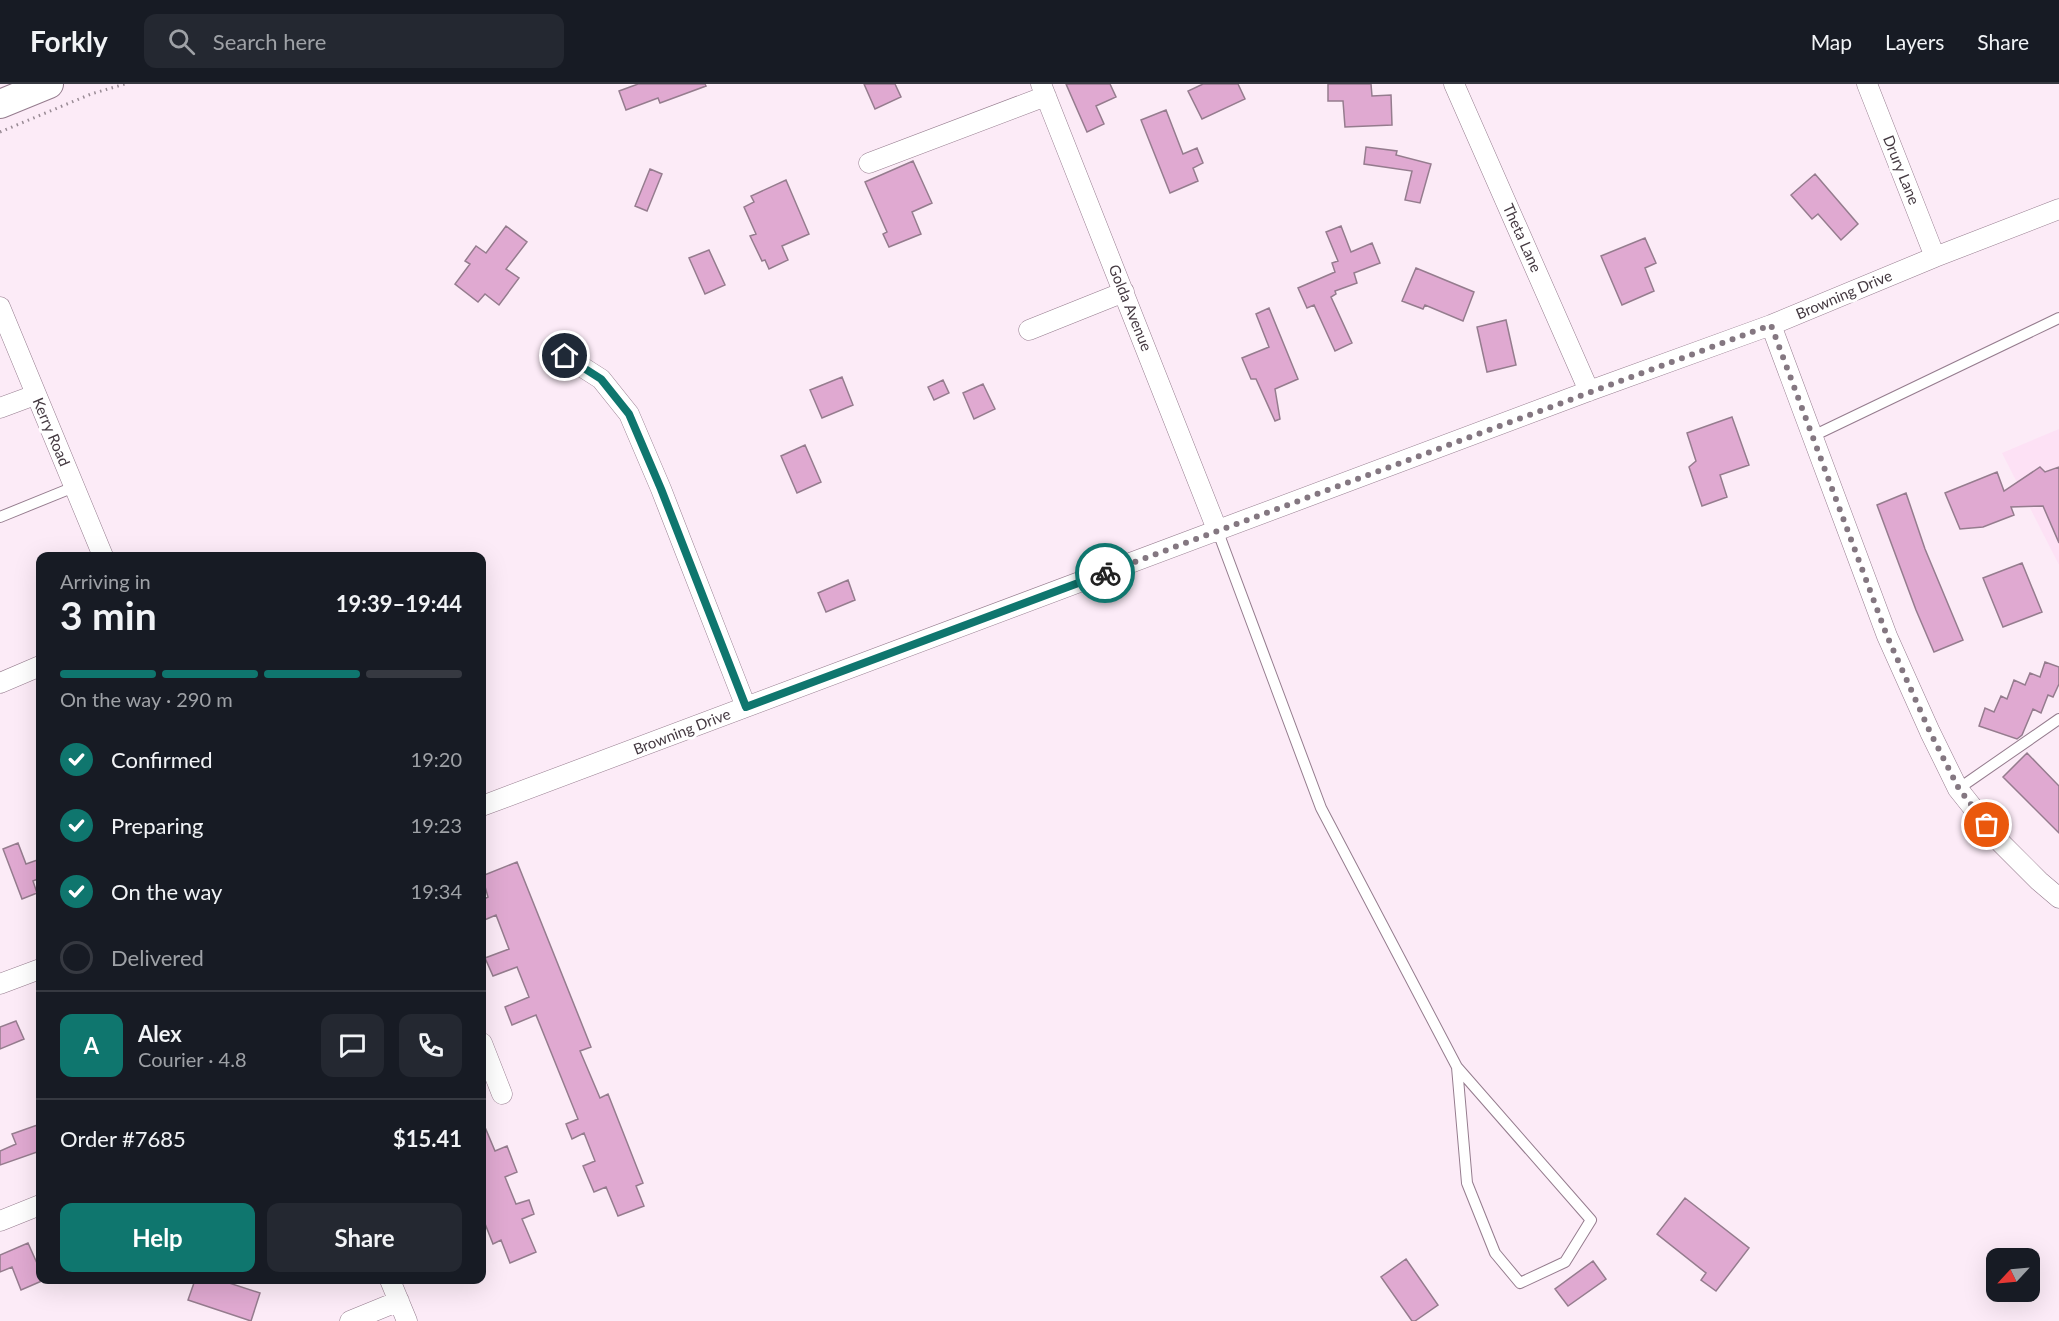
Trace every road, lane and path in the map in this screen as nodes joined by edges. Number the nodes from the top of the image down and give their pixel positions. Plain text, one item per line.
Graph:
1 (49, 84) edge
2 (125, 84) edge
3 (1454, 84) edge
4 (1868, 84) edge
5 (1044, 90) edge
6 (0, 104) edge
7 (0, 132) edge
8 (869, 163) dead end
9 (2059, 209) edge
10 (1935, 256) junction
11 (1124, 292) junction
12 (0, 307) edge
13 (2059, 318) edge
14 (1771, 325) junction
15 (1029, 330) dead end
16 (565, 356) dead end
17 (1589, 391) junction
18 (35, 395) junction
19 (0, 408) edge
20 (1813, 436) junction
21 (74, 487) junction
22 (0, 517) edge
23 (1218, 532) junction
24 (101, 552) edge
25 (36, 668) edge
26 (0, 683) edge
27 (746, 707) junction
28 (2059, 719) edge
29 (1959, 789) junction
30 (486, 804) edge
31 (2059, 898) edge
32 (36, 970) edge
33 (0, 984) edge
34 (486, 1053) edge
35 (1457, 1067) junction
36 (502, 1094) dead end
37 (36, 1207) edge
38 (0, 1221) edge
39 (392, 1284) edge
40 (399, 1301) junction
41 (350, 1321) edge
42 (407, 1321) edge

1 - 6 main road
2 - 7 path
3 - 17 street, Theta Lane
4 - 10 street, Drury Lane
5 - 8 street
5 - 11 street, Golda Avenue
9 - 10 street, Browning Drive
10 - 14 street, Browning Drive
11 - 15 street
11 - 23 street, Golda Avenue
12 - 18 street, Kerry Road
13 - 20 lane
14 - 17 street, Browning Drive
14 - 20 street
16 - 27 street
17 - 23 street, Browning Drive
18 - 19 street
18 - 21 street, Kerry Road
20 - 29 street
21 - 22 lane
21 - 24 street, Kerry Road
23 - 27 street, Browning Drive
23 - 35 lane
25 - 26 street
27 - 30 street, Browning Drive
28 - 29 lane
29 - 31 street
32 - 33 street
34 - 36 street
35 - 35 lane
37 - 38 street
39 - 40 street
40 - 41 street
40 - 42 street

